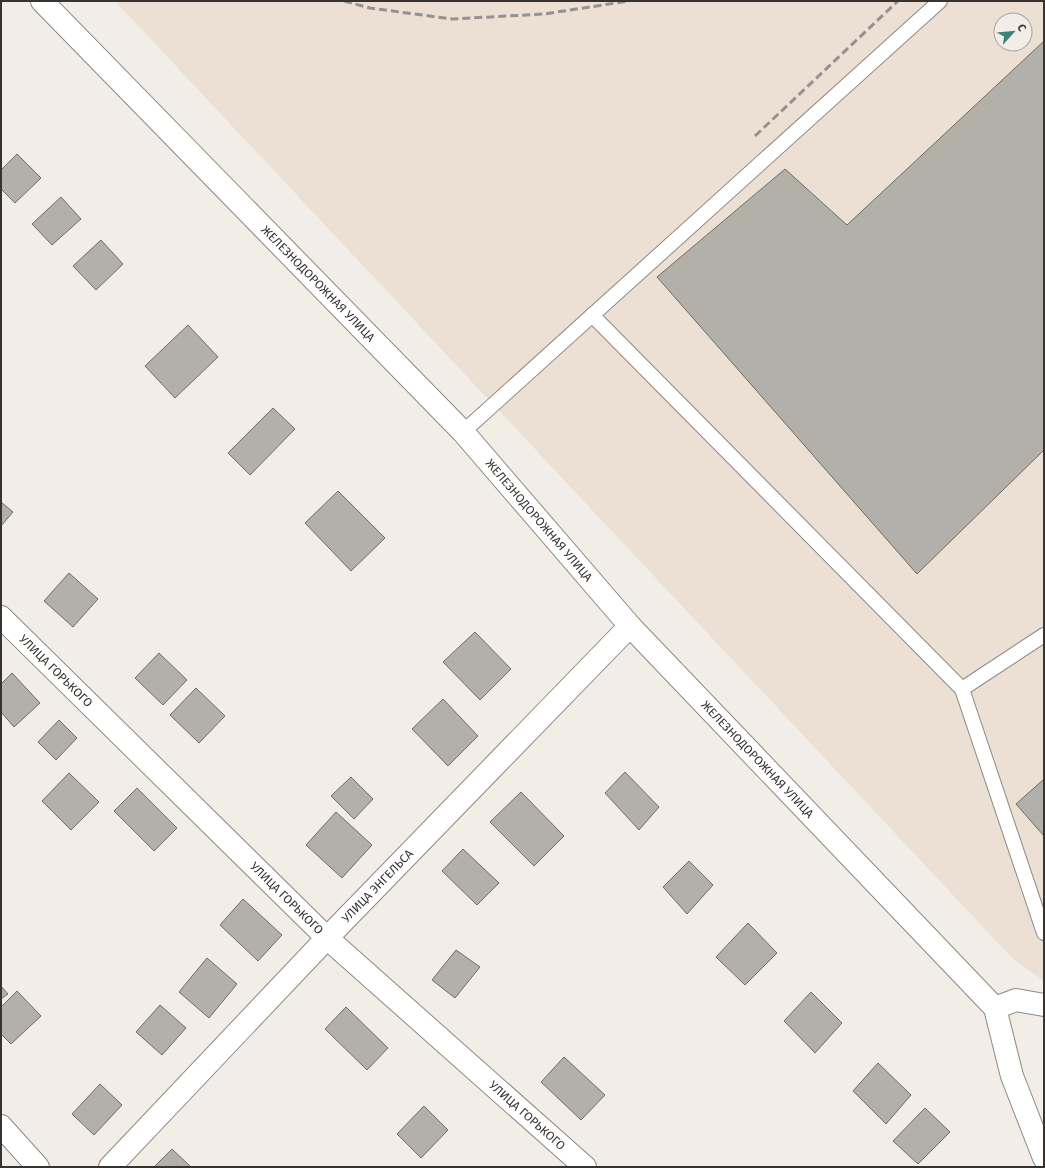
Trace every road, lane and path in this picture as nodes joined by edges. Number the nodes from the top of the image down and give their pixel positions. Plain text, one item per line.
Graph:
1 (42, 1) edge
2 (940, 1) edge
3 (592, 315) junction
4 (463, 432) junction
5 (1, 617) edge
6 (630, 626) junction
7 (1044, 635) edge
8 (962, 689) junction
9 (1044, 934) edge
10 (328, 938) junction
11 (1044, 1005) edge
12 (995, 1008) junction
13 (1, 1126) edge
14 (1044, 1158) edge
15 (38, 1167) edge
16 (110, 1167) edge
17 (584, 1167) edge

1 - 4 street, ЖЕЛЕЗНОДОРОЖНАЯ УЛИЦА
2 - 3 lane
3 - 4 lane
3 - 8 lane
4 - 6 street, ЖЕЛЕЗНОДОРОЖНАЯ УЛИЦА
5 - 10 street, УЛИЦА ГОРЬКОГО
6 - 10 street, УЛИЦА ЭНГЕЛЬСА
6 - 12 street, ЖЕЛЕЗНОДОРОЖНАЯ УЛИЦА
7 - 8 lane
8 - 9 lane
10 - 16 street, УЛИЦА ЭНГЕЛЬСА
10 - 17 street, УЛИЦА ГОРЬКОГО
11 - 12 street
12 - 14 street
13 - 15 street

